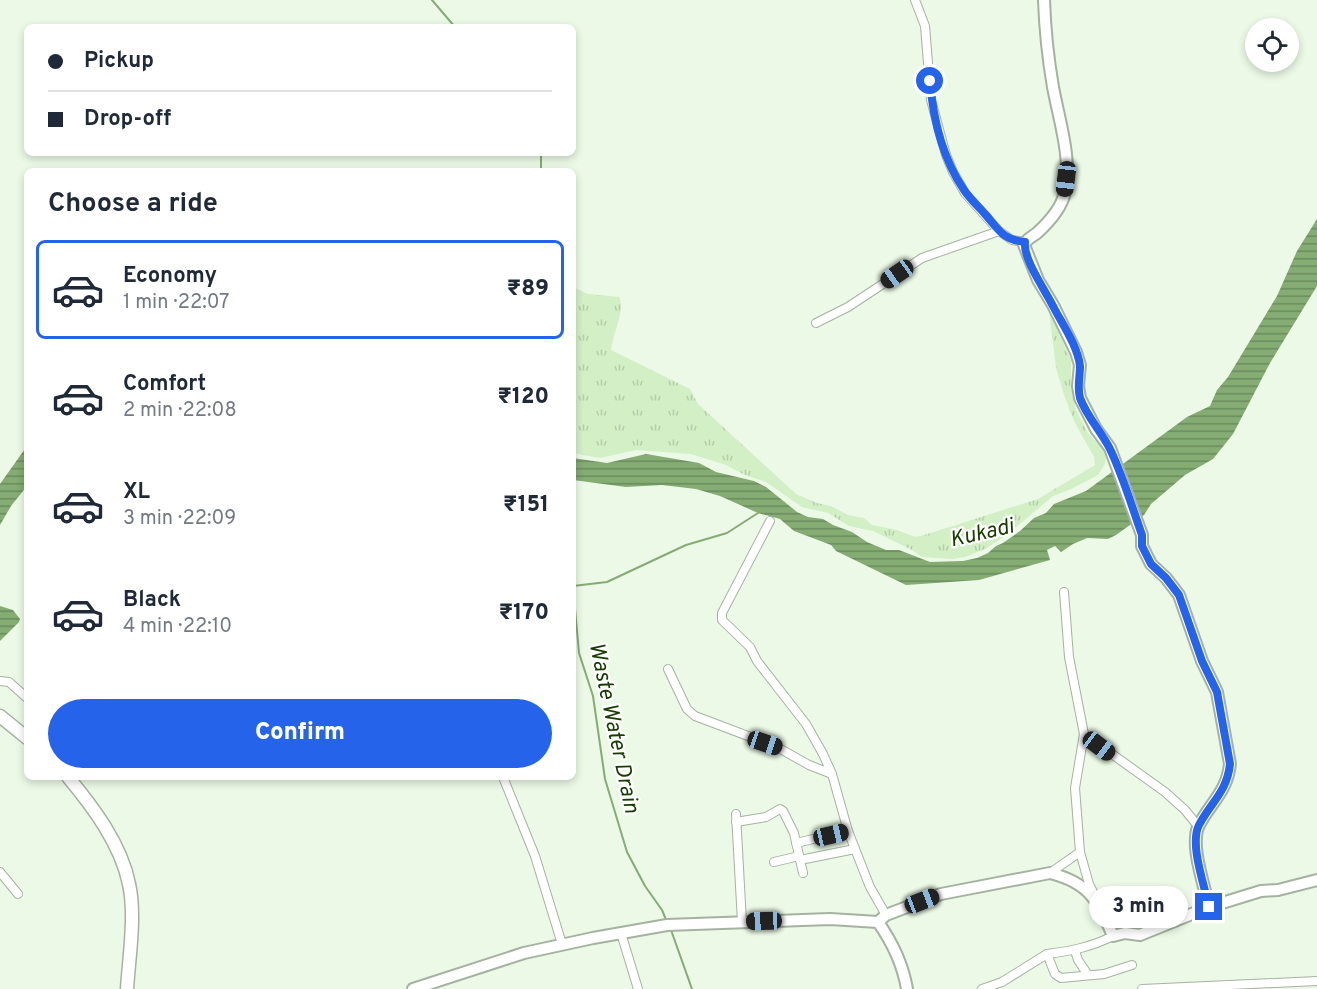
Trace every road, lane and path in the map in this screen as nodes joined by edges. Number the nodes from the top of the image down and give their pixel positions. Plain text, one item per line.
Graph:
1 (915, 0) edge
2 (1044, 0) edge
3 (999, 231) junction
4 (1025, 242) junction
5 (816, 322) dead end
6 (770, 521) dead end
7 (1064, 592) dead end
8 (668, 669) dead end
9 (0, 681) edge
10 (24, 696) edge
11 (0, 716) edge
12 (1084, 735) junction
13 (24, 736) edge
14 (832, 774) junction
15 (70, 780) edge
16 (504, 780) edge
17 (1198, 826) junction
18 (848, 831) junction
19 (796, 843) junction
20 (855, 849) junction
21 (1080, 852) junction
22 (800, 858) junction
23 (774, 862) dead end
24 (0, 872) edge
25 (803, 873) dead end
26 (1050, 873) junction
27 (1317, 880) edge
28 (18, 894) dead end
29 (1099, 902) junction
30 (1209, 907) junction
31 (882, 919) junction
32 (742, 922) junction
33 (621, 933) junction
34 (1113, 936) junction
35 (562, 944) junction
36 (1075, 951) junction
37 (1047, 954) junction
38 (1132, 965) dead end
39 (1088, 975) junction
40 (1317, 981) edge
41 (127, 989) edge
42 (413, 989) edge
43 (638, 989) edge
44 (907, 989) edge
45 (982, 989) edge
46 (1142, 989) edge

1 - 3 street
2 - 4 street
3 - 4 street
3 - 5 street
4 - 17 street
6 - 14 street
7 - 12 street
8 - 14 street
9 - 10 street
11 - 13 main road
12 - 17 street
12 - 21 street
14 - 18 street
15 - 41 main road
16 - 35 street
17 - 30 street
18 - 19 street
18 - 20 street
19 - 22 street
19 - 32 street
20 - 22 street
20 - 31 street
21 - 26 street
21 - 29 street
22 - 23 street
22 - 25 street
24 - 28 street
26 - 29 street
26 - 31 street
27 - 30 street
29 - 34 street
30 - 34 street
31 - 32 street
31 - 44 street
32 - 33 street
33 - 35 street
33 - 43 street
34 - 36 street
35 - 42 street
36 - 37 street
36 - 39 street
37 - 39 street
37 - 45 street
38 - 39 street
40 - 46 street

